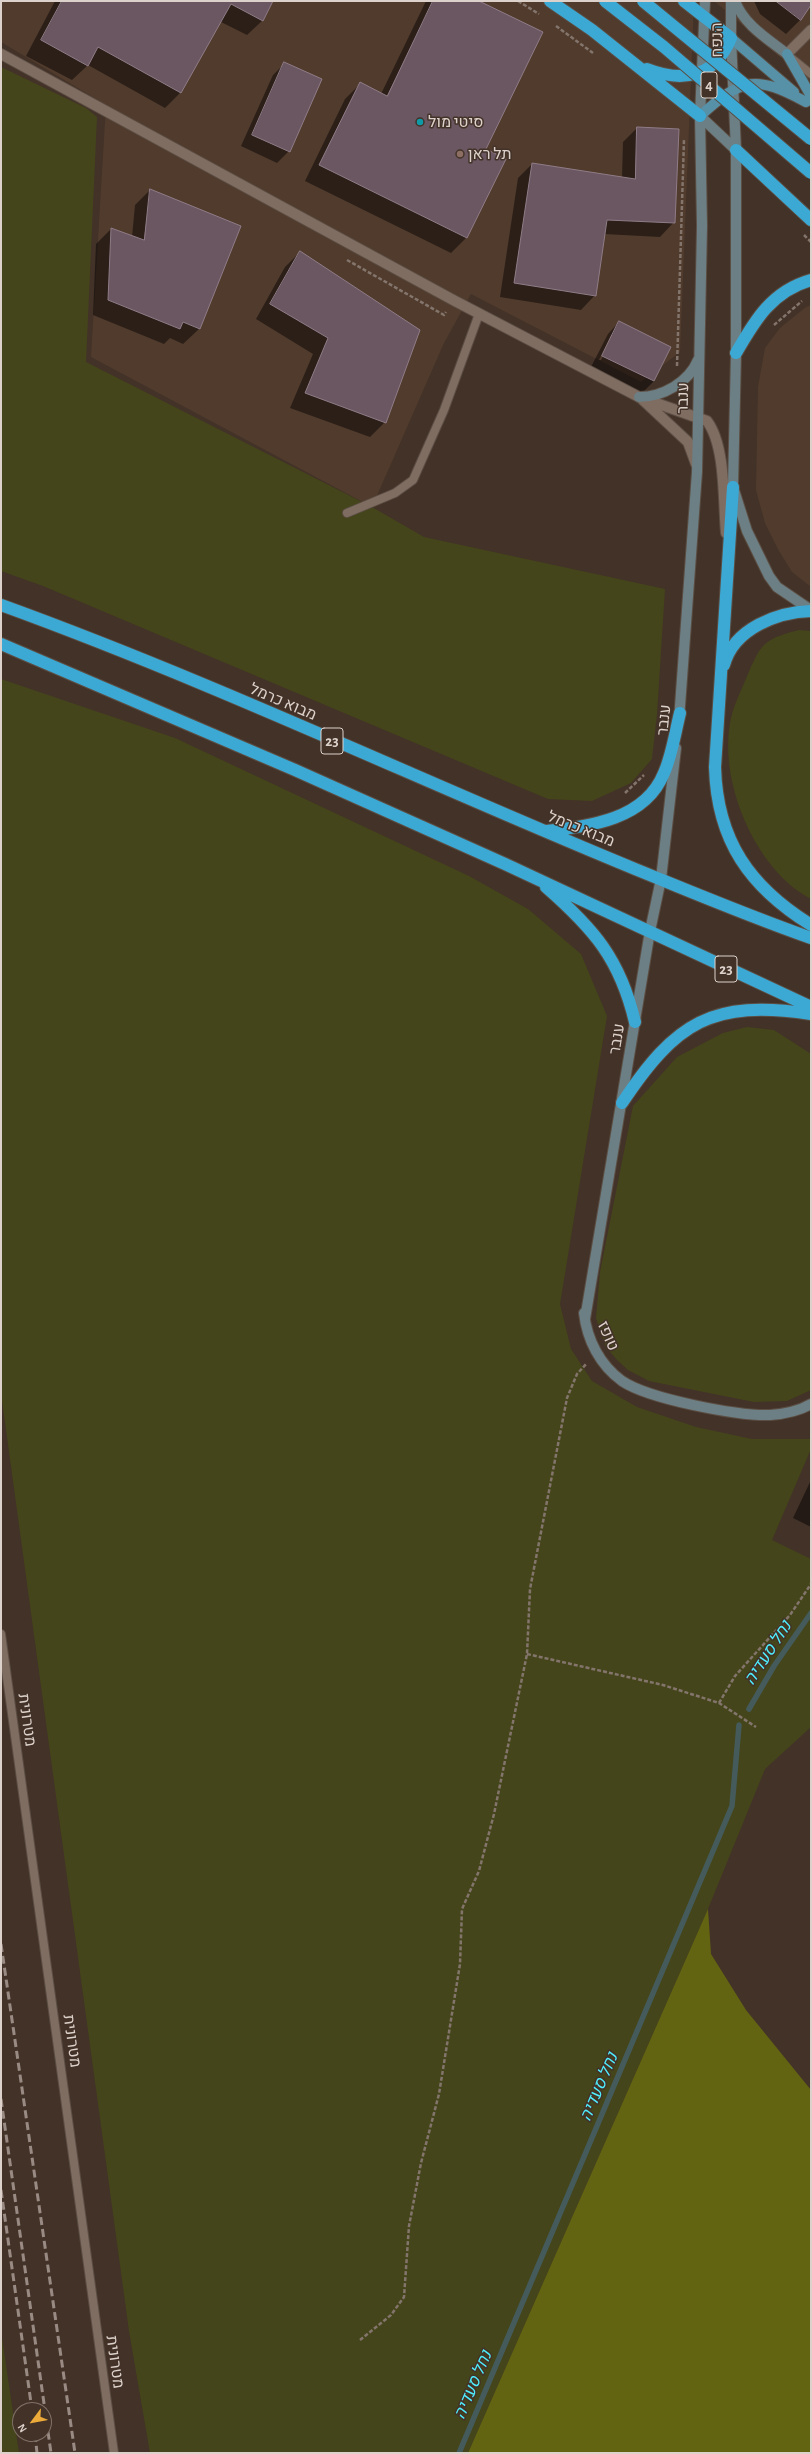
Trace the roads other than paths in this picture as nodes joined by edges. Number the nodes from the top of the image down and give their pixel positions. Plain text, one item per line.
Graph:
1 (550, 1) edge
2 (605, 1) edge
3 (643, 1) edge
4 (684, 1) edge
5 (705, 1) edge
6 (732, 1) edge
7 (735, 1) edge
8 (703, 15) junction
9 (811, 30) edge
10 (731, 38) junction
11 (1, 54) edge
12 (787, 54) junction
13 (630, 60) junction
14 (701, 71) junction
15 (811, 74) edge
16 (734, 91) junction
17 (809, 101) edge
18 (700, 116) junction
19 (811, 139) edge
20 (736, 150) junction
21 (811, 173) edge
22 (811, 220) edge
23 (811, 280) edge
24 (479, 314) junction
25 (736, 353) junction
26 (699, 358) junction
27 (639, 397) junction
28 (698, 416) junction
29 (697, 472) junction
30 (733, 487) junction
31 (347, 513) dead end
32 (728, 564) junction
33 (1, 606) edge
34 (811, 610) edge
35 (1, 644) edge
36 (721, 680) junction
37 (680, 713) junction
38 (543, 831) junction
39 (536, 879) junction
40 (661, 879) junction
41 (811, 925) edge
42 (650, 931) junction
43 (811, 938) edge
44 (811, 1007) edge
45 (811, 1014) edge
46 (635, 1022) junction
47 (622, 1103) junction
48 (811, 1404) edge
49 (1, 1634) edge
50 (114, 2453) edge

1 - 13 highway
2 - 21 highway, 4, bridge
3 - 19 highway, 4, bridge
4 - 8 highway
5 - 8 street, הנפח
6 - 10 street, הנפח
7 - 12 street
8 - 10 highway
8 - 14 street, הנפח
9 - 12 street
10 - 14 highway
10 - 16 street, הנפח
10 - 17 main road
11 - 24 street
12 - 15 lane
12 - 17 main road
13 - 14 highway
13 - 18 highway
14 - 18 street, הנפח
16 - 17 main road
16 - 18 main road
16 - 20 street, הנפח
18 - 20 street
18 - 26 street, ענבר
20 - 22 highway
20 - 25 street
23 - 25 highway
24 - 27 street
24 - 31 lane
25 - 30 street
26 - 27 street
26 - 28 street, ענבר
27 - 28 street
27 - 29 street
28 - 29 street, ענבר
28 - 32 street
29 - 37 street, ענבר
30 - 32 highway
30 - 34 street
32 - 36 highway
33 - 38 highway, מבוא כרמל / 23
34 - 36 highway
35 - 39 highway, 23
36 - 41 highway
37 - 38 highway
37 - 40 street, ענבר
38 - 40 highway, מבוא כרמל / 23
39 - 42 highway, 23
39 - 46 highway
40 - 42 street, ענבר
40 - 43 highway, 23
42 - 44 highway, 23
42 - 46 street, ענבר
45 - 47 highway
46 - 47 street, ענבר
47 - 48 street, טופז
49 - 50 lane, מטרונית

